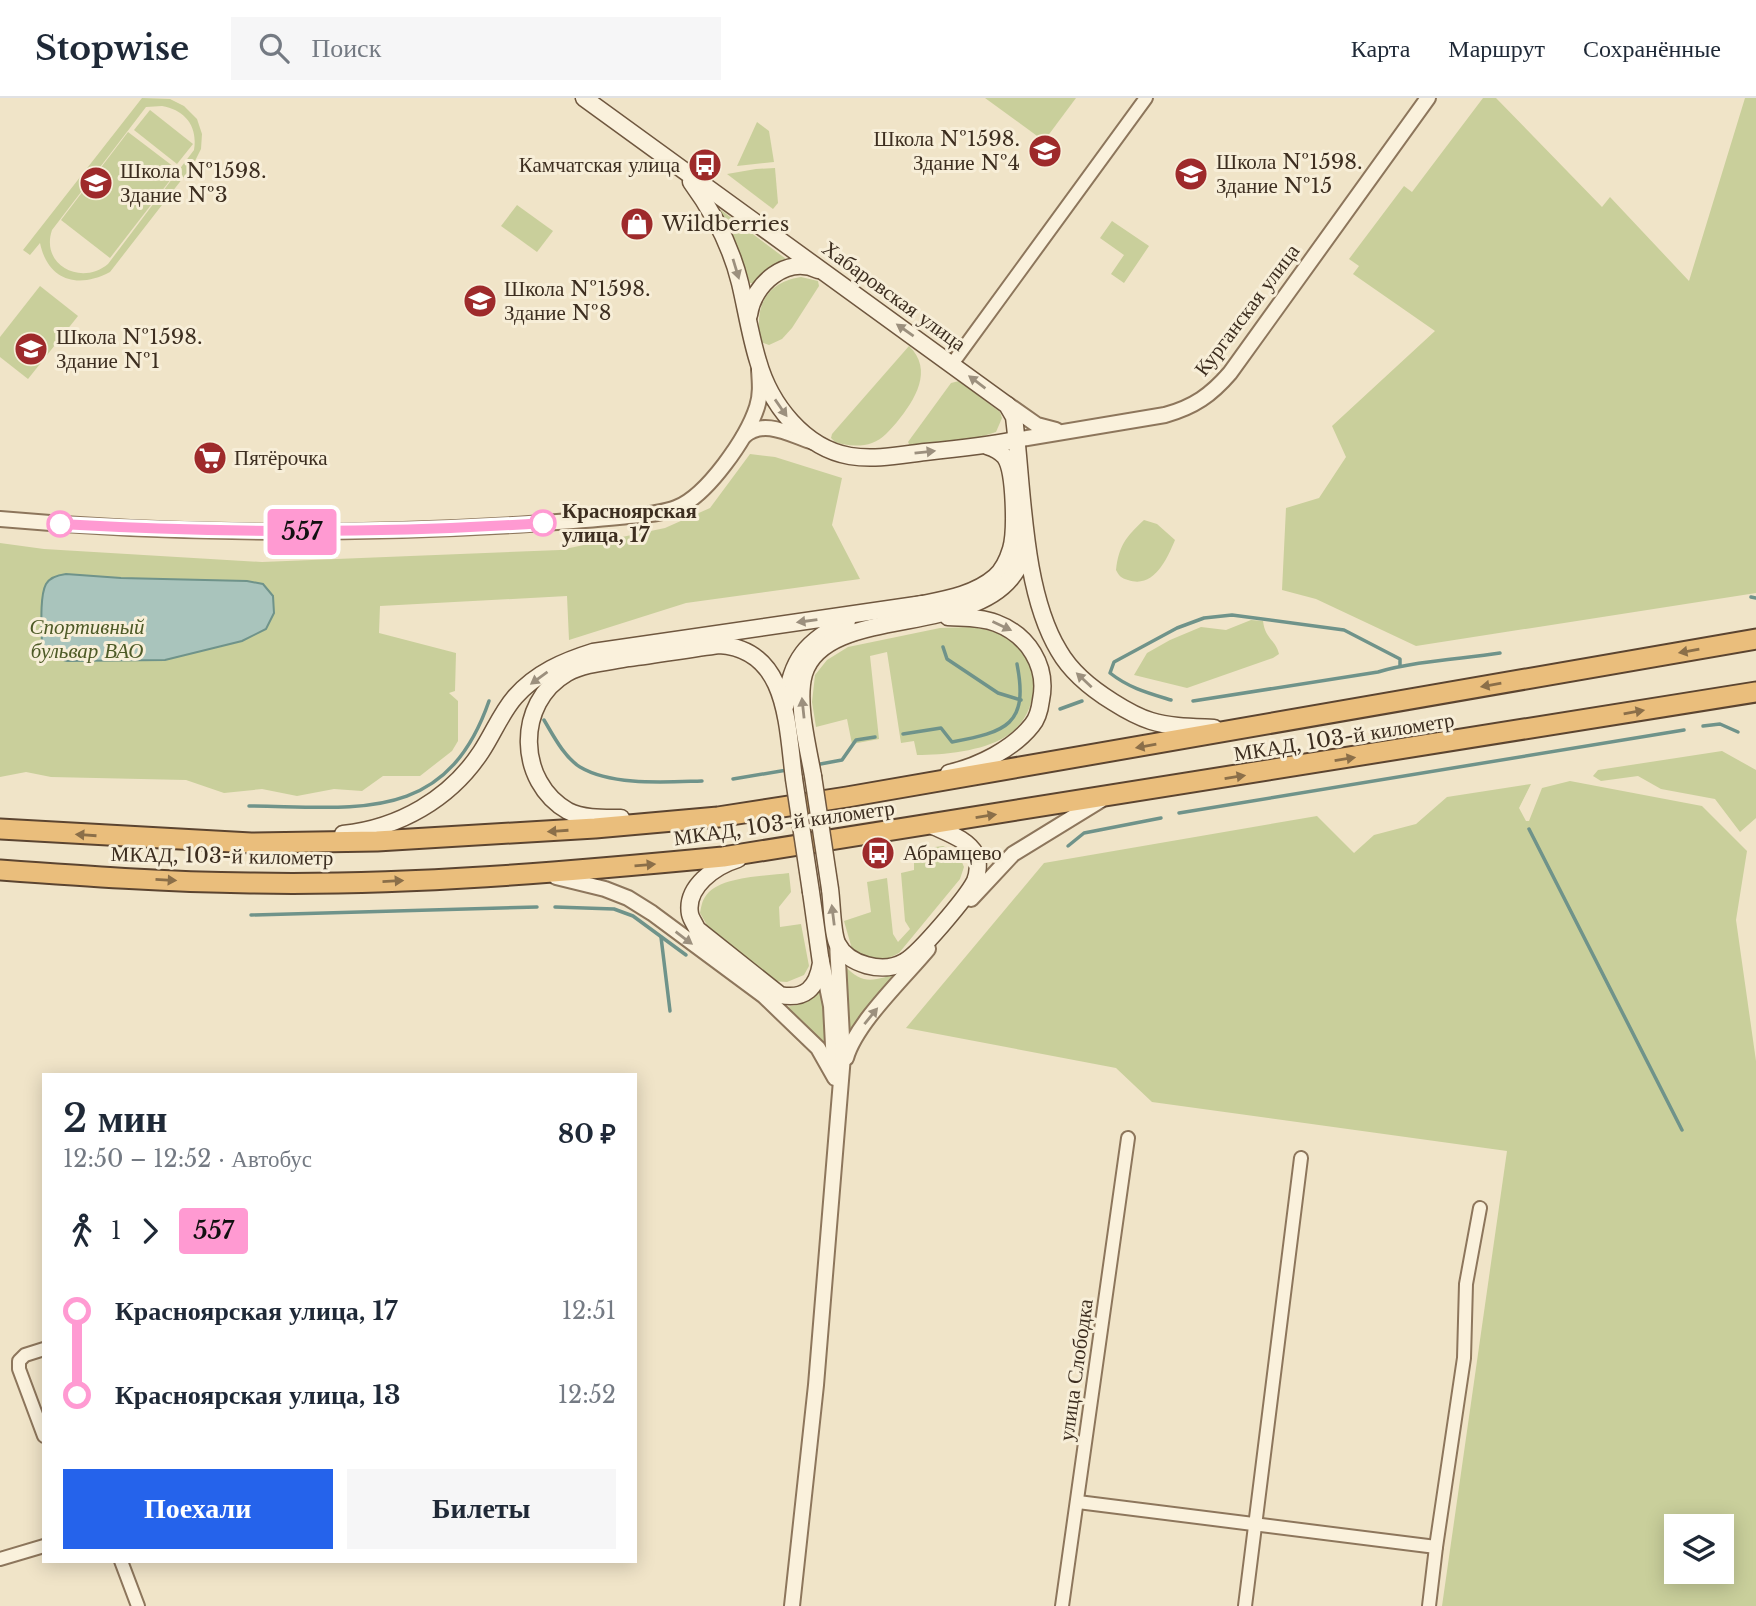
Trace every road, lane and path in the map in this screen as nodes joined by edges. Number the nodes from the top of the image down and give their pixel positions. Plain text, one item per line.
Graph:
1 (584, 98) edge
2 (1146, 98) edge
3 (1428, 98) edge
4 (672, 161) junction
5 (826, 274) junction
6 (749, 325) junction
7 (758, 362) junction
8 (952, 363) junction
9 (1002, 400) junction
10 (1061, 431) junction
11 (740, 440) junction
12 (1015, 440) junction
13 (818, 444) junction
14 (987, 446) junction
15 (0, 519) edge
16 (1025, 531) junction
17 (923, 604) junction
18 (935, 616) junction
19 (1756, 639) edge
20 (1756, 692) edge
21 (785, 714) junction
22 (1310, 718) junction
23 (847, 797) junction
24 (1104, 798) junction
25 (718, 817) junction
26 (931, 825) junction
27 (0, 829) edge
28 (251, 843) junction
29 (774, 849) junction
30 (0, 870) edge
31 (534, 873) junction
32 (837, 942) junction
33 (818, 945) junction
34 (838, 1077) junction
35 (1128, 1138) dead end
36 (1301, 1158) dead end
37 (1480, 1208) dead end
38 (42, 1350) edge
39 (42, 1431) edge
40 (1078, 1502) junction
41 (1255, 1524) junction
42 (42, 1547) edge
43 (1436, 1547) junction
44 (0, 1559) edge
45 (122, 1563) edge
46 (138, 1606) edge
47 (792, 1606) edge
48 (1062, 1606) edge
49 (1245, 1606) edge
50 (1429, 1606) edge

1 - 4 main road, Хабаровская улица
2 - 8 street
3 - 10 street, Курганская улица
4 - 5 main road, Хабаровская улица
4 -> 6 main road, Хабаровская улица
5 - 6 main road
8 -> 5 main road, Хабаровская улица
6 - 7 main road, Хабаровская улица
7 - 11 street
7 -> 13 main road, Хабаровская улица
9 -> 8 main road, Хабаровская улица
9 - 10 street, Хабаровская улица
9 - 12 main road
10 - 12 street, Курганская улица
11 - 13 street
11 - 15 street
12 - 14 main road, Курганская улица
12 - 16 main road
13 -> 14 main road, Хабаровская улица
14 - 17 main road
16 - 18 main road
22 -> 16 main road
17 - 21 main road
17 -> 28 main road
18 -> 23 main road
32 -> 18 main road, bridge
19 -> 22 highway, МКАД, 103-й километр
24 -> 20 highway, МКАД, 103-й километр
21 - 25 main road
21 - 33 main road, bridge
22 -> 23 highway, МКАД, 103-й километр
23 - 25 highway, МКАД, 103-й километр
26 -> 24 highway, МКАД, 103-й километр
34 -> 24 street
25 -> 28 highway, МКАД, 103-й километр
26 - 29 highway, МКАД, 103-й километр
26 - 32 main road
28 -> 27 highway, МКАД, 103-й километр
31 -> 29 highway, МКАД, 103-й километр
29 - 33 main road
30 -> 31 highway, МКАД, 103-й километр
31 -> 34 street
32 - 34 street
33 - 34 street
34 - 47 street
35 - 40 street, улица Слободка
36 - 41 street
37 - 43 street
38 - 39 street
40 - 41 street
40 - 48 street, улица Слободка
41 - 43 street
41 - 49 street
42 - 44 street
43 - 50 street
45 - 46 street

